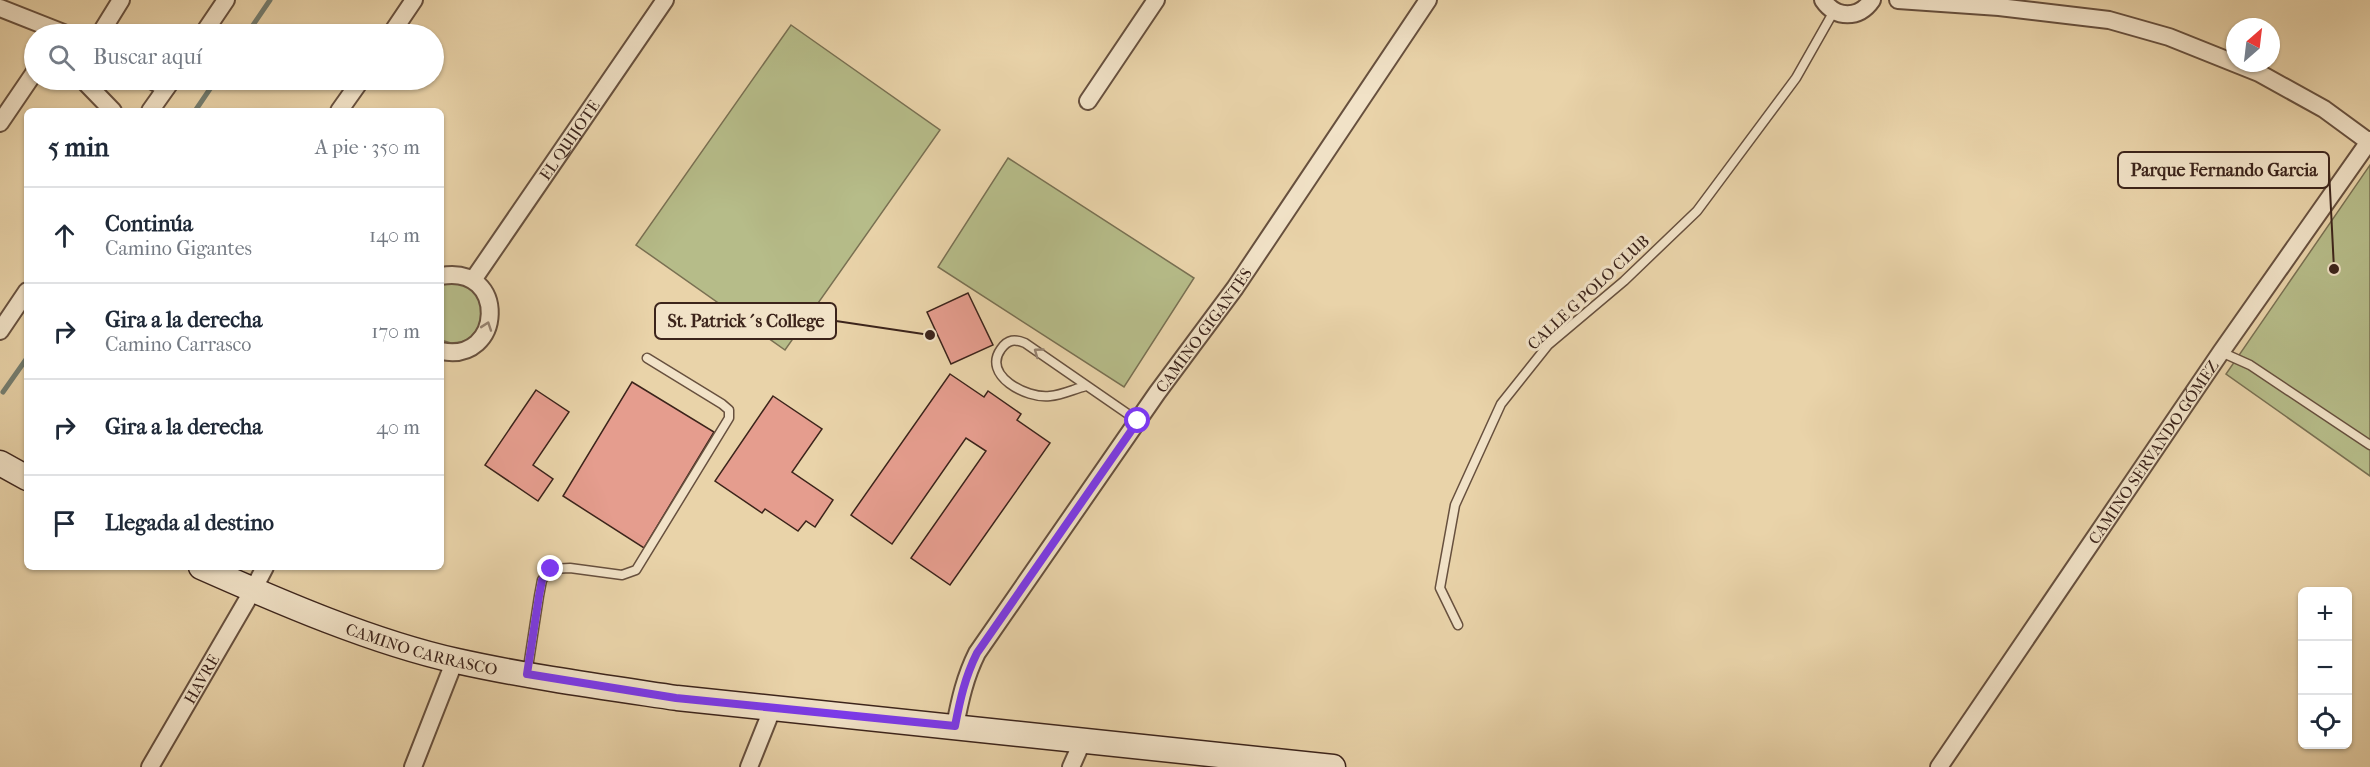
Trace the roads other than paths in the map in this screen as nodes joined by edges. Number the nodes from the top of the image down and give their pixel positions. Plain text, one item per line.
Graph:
1 (121, 0) edge
2 (226, 0) edge
3 (414, 0) edge
4 (665, 0) edge
5 (1156, 0) edge
6 (1428, 0) edge
7 (1872, 0) edge
8 (1898, 0) edge
9 (1829, 6) edge
10 (0, 8) edge
11 (27, 18) junction
12 (32, 24) edge
13 (42, 24) edge
14 (106, 24) edge
15 (210, 24) edge
16 (398, 24) edge
17 (24, 88) edge
18 (93, 90) edge
19 (165, 90) edge
20 (353, 90) edge
21 (1088, 101) dead end
22 (110, 108) edge
23 (152, 108) edge
24 (341, 108) edge
25 (0, 123) edge
26 (2369, 141) edge
27 (444, 275) edge
28 (473, 280) junction
29 (24, 295) edge
30 (0, 331) edge
31 (444, 351) edge
32 (2222, 352) junction
33 (648, 358) dead end
34 (1086, 386) junction
35 (1138, 421) junction
36 (2370, 445) edge
37 (0, 463) edge
38 (24, 476) edge
39 (208, 570) edge
40 (263, 570) edge
41 (253, 590) junction
42 (1458, 625) dead end
43 (455, 660) junction
44 (527, 674) junction
45 (773, 707) junction
46 (955, 726) junction
47 (1083, 740) junction
48 (150, 767) edge
49 (413, 767) edge
50 (749, 767) edge
51 (1071, 767) edge
52 (1334, 767) edge
53 (1939, 767) edge

1 - 14 street
2 - 15 street
3 - 16 street
4 - 28 street, EL QUIJOTE
5 - 21 street
6 - 35 street, CAMINO GIGANTES
7 - 9 street
8 - 26 street
9 - 42 lane, CALLE G POLO CLUB
10 - 11 street
11 - 12 street
11 - 13 street
17 - 25 street
18 - 22 street
19 - 23 street
20 - 24 street
26 - 32 street, CAMINO SERVANDO GÓMEZ
27 - 28 street
31 -> 28 street
29 - 30 street
32 - 36 lane
32 - 53 street, CAMINO SERVANDO GÓMEZ
33 - 44 lane
34 -> 34 lane
34 - 35 lane
35 - 46 street, CAMINO GIGANTES
37 - 38 main road
39 - 41 main road, CAMINO CARRASCO
40 - 41 street
41 - 43 main road, CAMINO CARRASCO
41 - 48 street, HAVRE
43 - 44 main road, CAMINO CARRASCO
43 - 49 street
44 - 45 main road, CAMINO CARRASCO
45 - 46 main road, CAMINO CARRASCO
45 - 50 street
46 - 47 main road, CAMINO CARRASCO
47 - 51 street
47 - 52 main road, CAMINO CARRASCO

